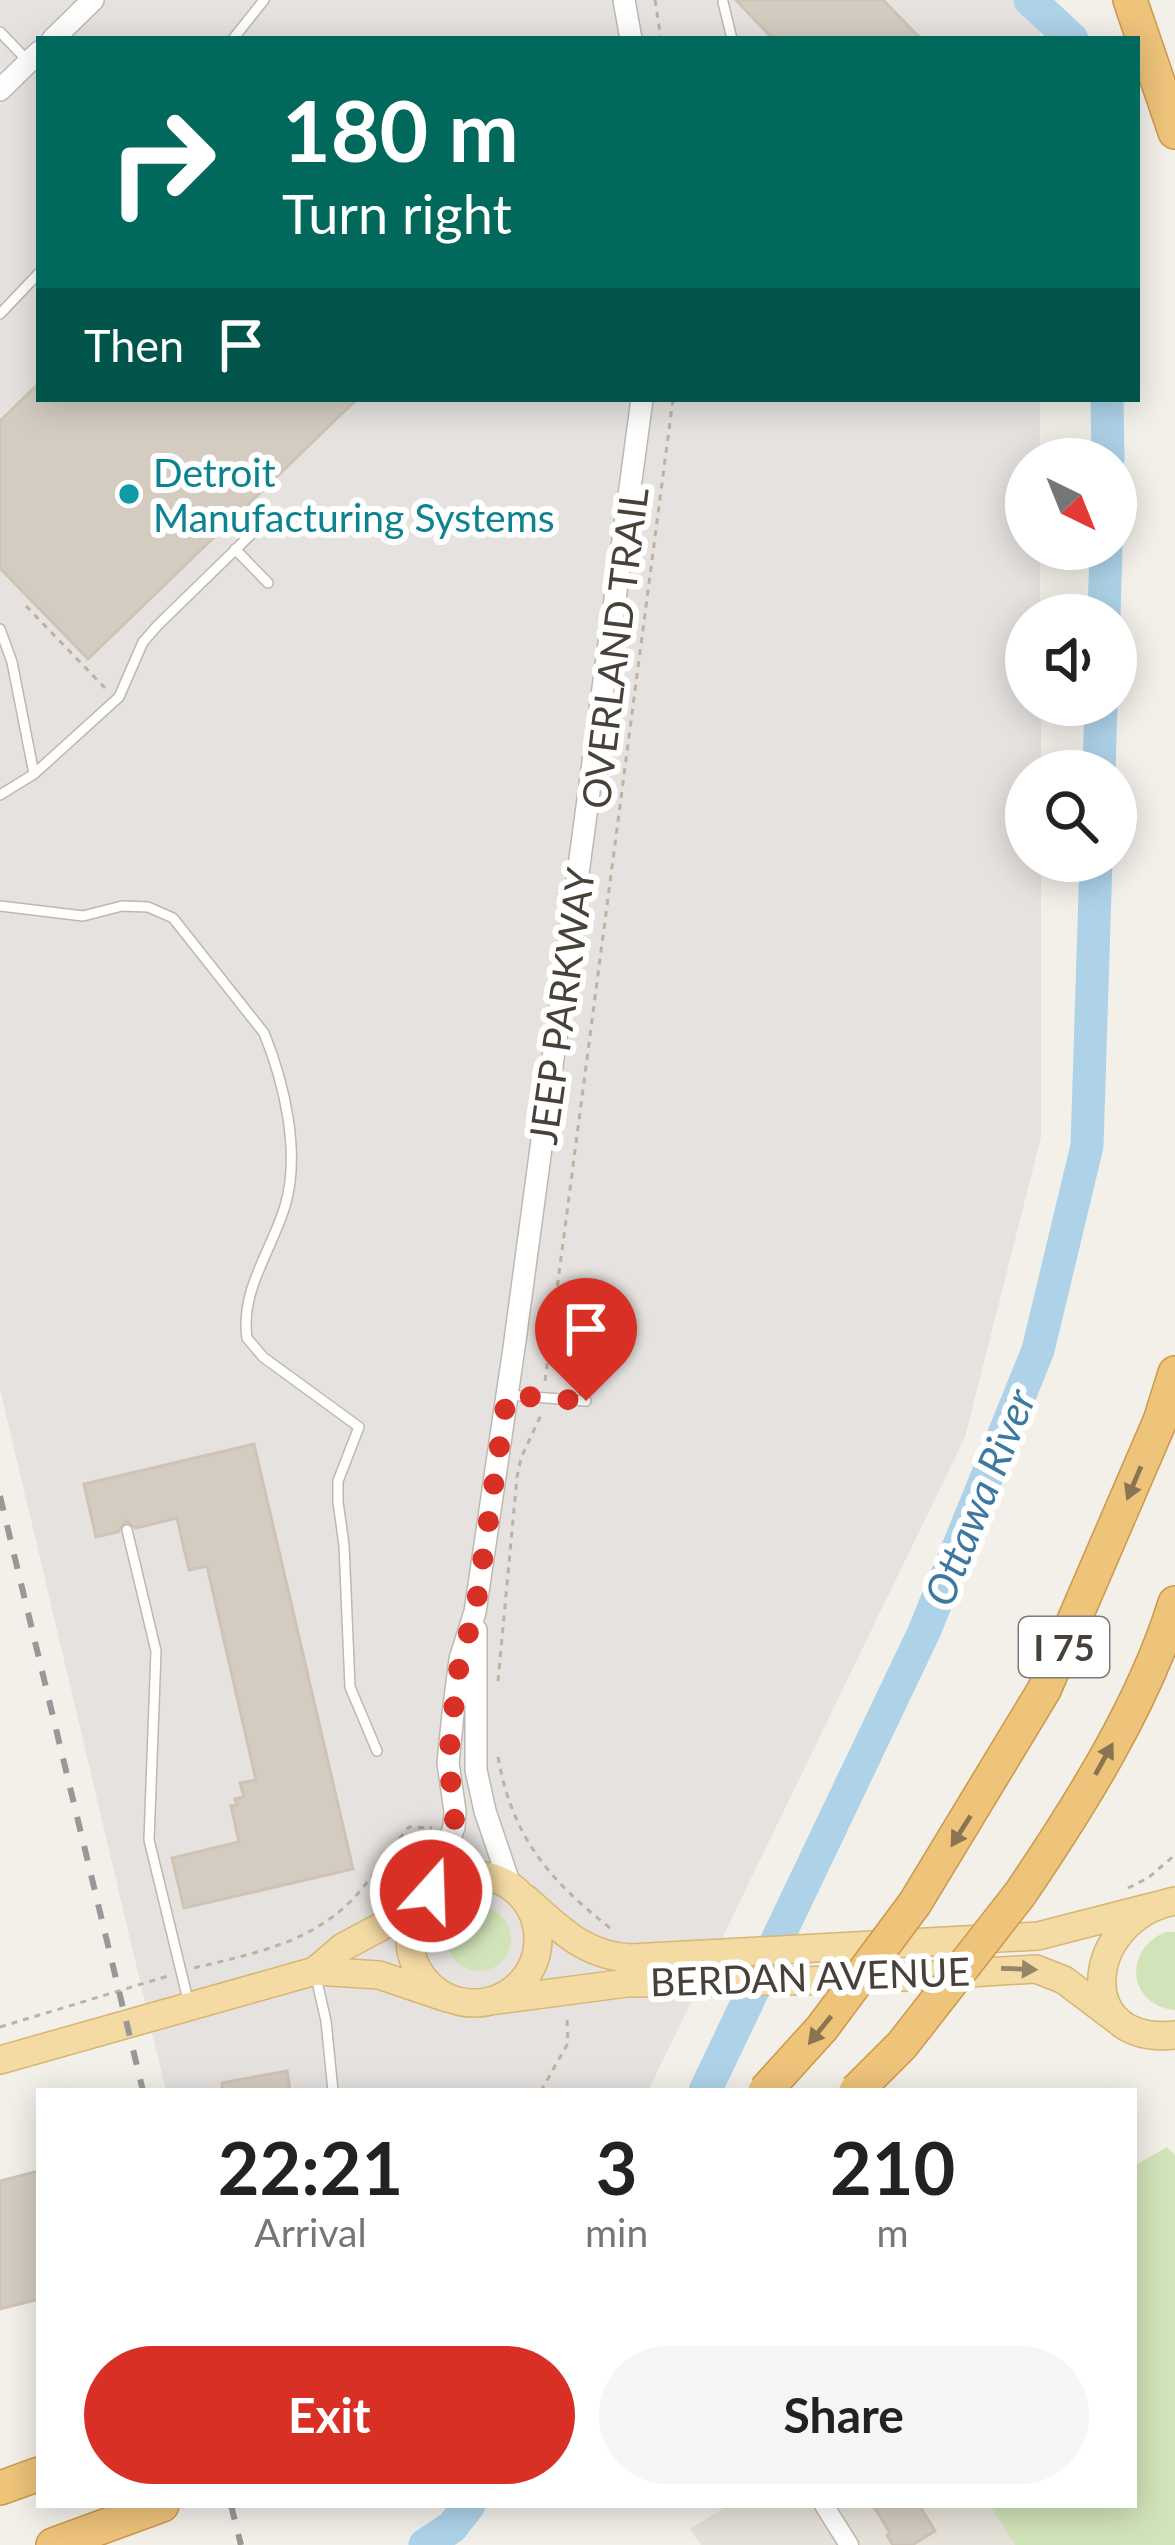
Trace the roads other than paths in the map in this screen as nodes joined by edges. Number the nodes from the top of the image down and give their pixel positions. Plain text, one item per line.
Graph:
1 (93, 0) edge
2 (263, 0) edge
3 (624, 0) edge
4 (1130, 0) edge
5 (723, 2) edge
6 (0, 32) edge
7 (55, 36) edge
8 (235, 36) edge
9 (630, 36) edge
10 (731, 36) edge
11 (34, 57) edge
12 (0, 90) edge
13 (1175, 132) edge
14 (36, 277) edge
15 (0, 314) edge
16 (642, 402) edge
17 (273, 513) dead end
18 (235, 549) junction
19 (268, 583) dead end
20 (0, 629) edge
21 (34, 774) junction
22 (0, 795) edge
23 (0, 906) edge
24 (1175, 1373) edge
25 (507, 1395) junction
26 (586, 1401) dead end
27 (128, 1530) dead end
28 (1175, 1603) edge
29 (475, 1612) junction
30 (377, 1751) dead end
31 (518, 1892) junction
32 (424, 1899) junction
33 (1165, 1904) edge
34 (315, 1971) junction
35 (448, 1998) junction
36 (489, 2001) junction
37 (189, 2006) junction
38 (1118, 2020) junction
39 (1166, 2038) edge
40 (0, 2060) edge
41 (333, 2088) edge
42 (768, 2088) edge
43 (859, 2088) edge
44 (36, 2475) edge
45 (0, 2488) edge
46 (826, 2508) edge
47 (151, 2510) edge
48 (53, 2545) edge
49 (72, 2545) edge
50 (849, 2545) edge

1 - 7 street
2 - 8 lane
3 - 9 street
4 - 13 highway
5 - 10 lane
6 - 11 lane
11 - 12 street
14 - 15 lane
16 - 25 street, JEEP PARKWAY
17 - 18 lane
18 - 19 lane
18 - 21 lane
20 - 21 lane
21 - 22 lane
23 - 30 lane
24 -> 42 highway, I 75, bridge
25 - 26 lane
25 - 29 street, JEEP PARKWAY
27 - 37 lane
43 -> 28 highway, I 75, bridge
29 - 31 street, JEEP PARKWAY
29 - 32 street, JEEP PARKWAY
31 - 32 main road
31 - 33 main road, BERDAN AVENUE
31 - 36 main road
32 - 34 main road
32 - 35 main road
33 - 38 main road
34 - 35 main road
34 - 37 main road
34 - 41 lane
35 - 36 main road
36 -> 38 main road, BERDAN AVENUE
37 - 40 main road
38 - 39 main road, BERDAN AVENUE
44 - 45 highway
46 - 50 street
47 - 48 highway
47 - 49 highway

